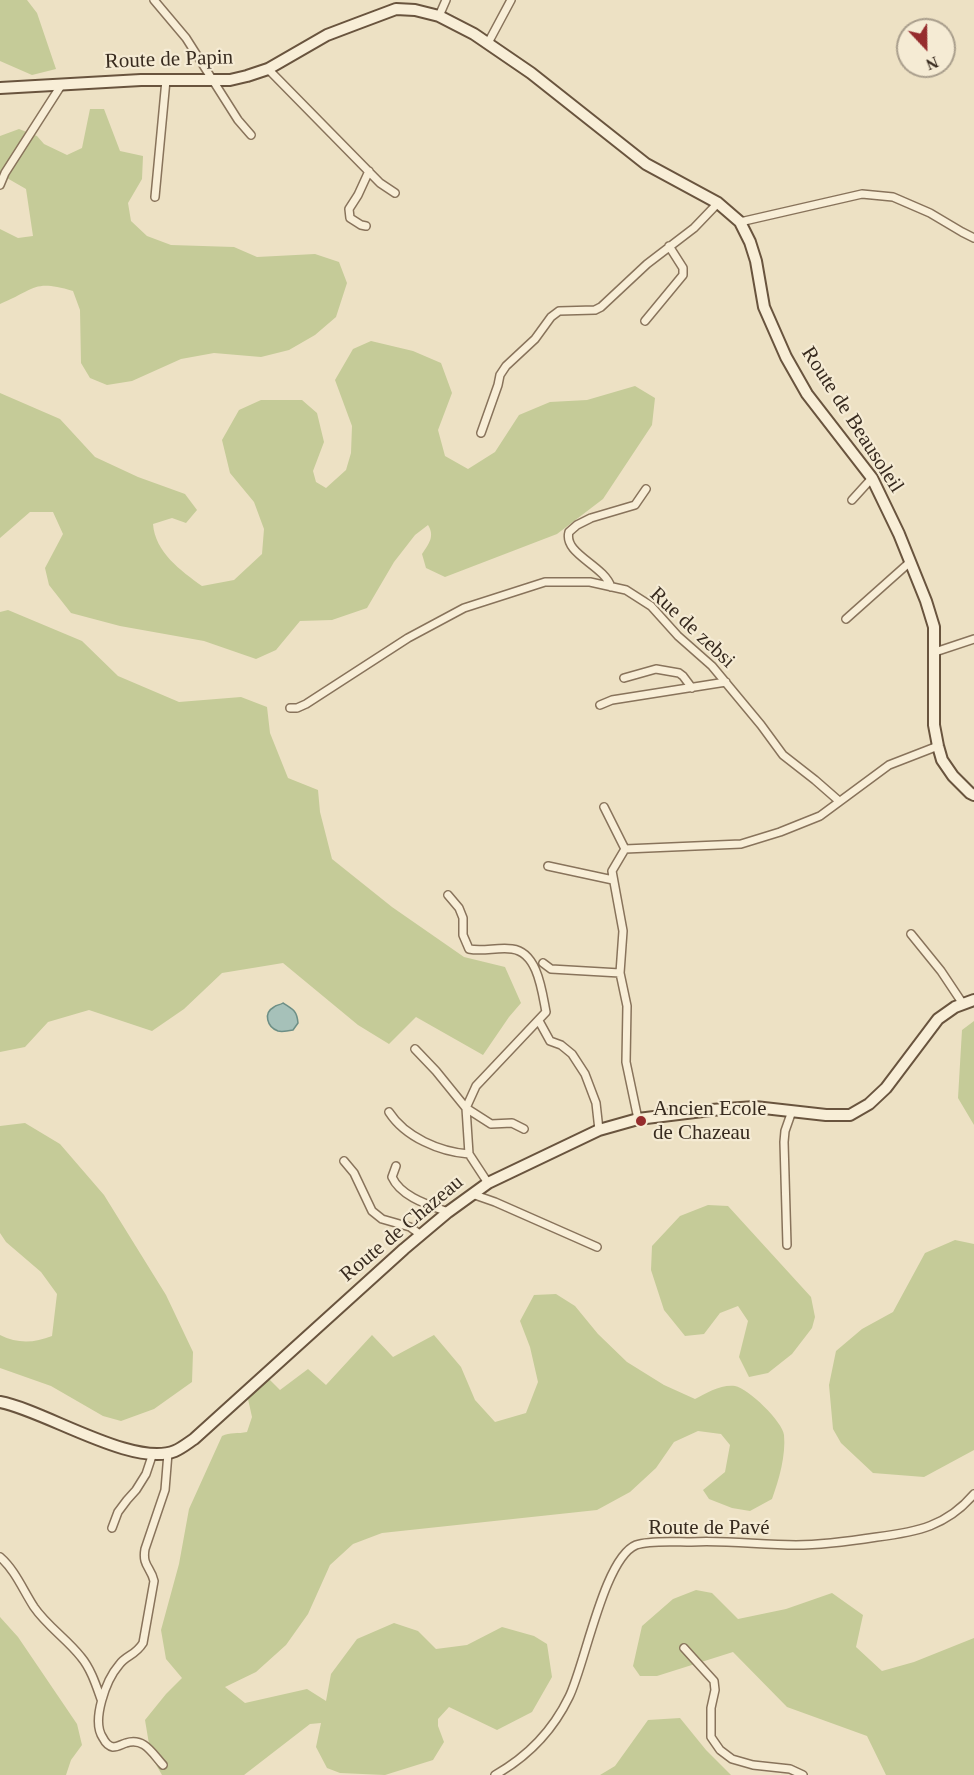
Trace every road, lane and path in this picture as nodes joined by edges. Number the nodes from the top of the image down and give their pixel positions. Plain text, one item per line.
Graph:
1 (154, 0) edge
2 (388, 0) edge
3 (446, 0) edge
4 (511, 0) edge
5 (396, 5) edge
6 (439, 16) junction
7 (488, 43) junction
8 (268, 69) junction
9 (166, 80) junction
10 (213, 81) junction
11 (62, 84) junction
12 (0, 88) edge
13 (251, 135) dead end
14 (369, 171) junction
15 (0, 185) edge
16 (395, 193) dead end
17 (155, 197) dead end
18 (718, 203) junction
19 (740, 222) junction
20 (366, 226) dead end
21 (974, 238) edge
22 (669, 246) junction
23 (645, 321) dead end
24 (481, 433) dead end
25 (872, 478) junction
26 (646, 489) dead end
27 (852, 500) dead end
28 (910, 562) junction
29 (611, 587) junction
30 (846, 619) dead end
31 (974, 639) edge
32 (935, 651) junction
33 (624, 678) dead end
34 (726, 682) junction
35 (692, 688) junction
36 (600, 705) dead end
37 (290, 708) dead end
38 (938, 746) junction
39 (974, 795) edge
40 (838, 801) junction
41 (604, 807) dead end
42 (625, 849) junction
43 (548, 866) dead end
44 (613, 880) junction
45 (448, 895) dead end
46 (911, 934) dead end
47 (543, 963) dead end
48 (620, 973) junction
49 (969, 1002) edge
50 (539, 1021) junction
51 (415, 1049) dead end
52 (466, 1108) junction
53 (792, 1111) junction
54 (389, 1112) dead end
55 (638, 1119) junction
56 (524, 1129) dead end
57 (599, 1130) junction
58 (468, 1155) junction
59 (344, 1161) dead end
60 (396, 1166) dead end
61 (488, 1184) junction
62 (472, 1194) junction
63 (448, 1212) junction
64 (421, 1235) junction
65 (787, 1245) dead end
66 (597, 1247) dead end
67 (0, 1402) edge
68 (168, 1453) junction
69 (153, 1454) junction
70 (974, 1494) edge
71 (112, 1528) dead end
72 (0, 1557) edge
73 (684, 1648) dead end
74 (101, 1699) junction
75 (163, 1765) dead end
76 (495, 1775) edge
77 (803, 1775) edge

1 - 10 street
2 - 5 street
3 - 6 street
4 - 7 street
5 - 6 street, Route de Beausoleil
5 - 8 street, Route de Papin
6 - 7 street, Route de Beausoleil
7 - 18 street, Route de Beausoleil
8 - 10 street, Route de Papin
8 - 14 street
9 - 10 street, Route de Papin
9 - 11 street, Route de Papin
9 - 17 street
10 - 13 street
11 - 12 street, Route de Papin
11 - 15 street
14 - 16 street
14 - 20 street
18 - 19 street, Route de Beausoleil
18 - 22 street
19 - 21 street
19 - 25 street, Route de Beausoleil
22 - 23 street
22 - 24 street
25 - 27 street
25 - 28 street, Route de Beausoleil
26 - 29 street
28 - 30 street
28 - 32 street, Route de Beausoleil
29 - 34 street, Rue de zebsi
29 - 37 street, Rue de zebsi
31 - 32 street
32 - 38 street, Route de Beausoleil
33 - 35 street
34 - 35 street
34 - 40 street, Rue de zebsi
35 - 36 street
38 - 39 street, Route de Beausoleil
38 - 40 street
40 - 42 street
41 - 42 street
42 - 44 street
43 - 44 street
44 - 48 street
45 - 50 street
46 - 49 street
47 - 48 street
48 - 55 street
49 - 53 street, Route de Chazeau
50 - 52 street
50 - 57 street
51 - 52 street
52 - 56 street
52 - 58 street
53 - 55 street, Route de Chazeau
53 - 65 street
54 - 58 street
55 - 57 street, Route de Chazeau
57 - 61 street, Route de Chazeau
58 - 61 street
59 - 64 street
60 - 63 street
61 - 62 street, Route de Chazeau
62 - 63 street, Route de Chazeau
62 - 66 street
63 - 64 street, Route de Chazeau
64 - 68 street, Route de Chazeau
67 - 69 street, Route de Chazeau
68 - 69 street, Route de Chazeau
68 - 74 street
69 - 71 street
70 - 76 street, Route de Pavé
72 - 74 street
73 - 77 street
74 - 75 street

